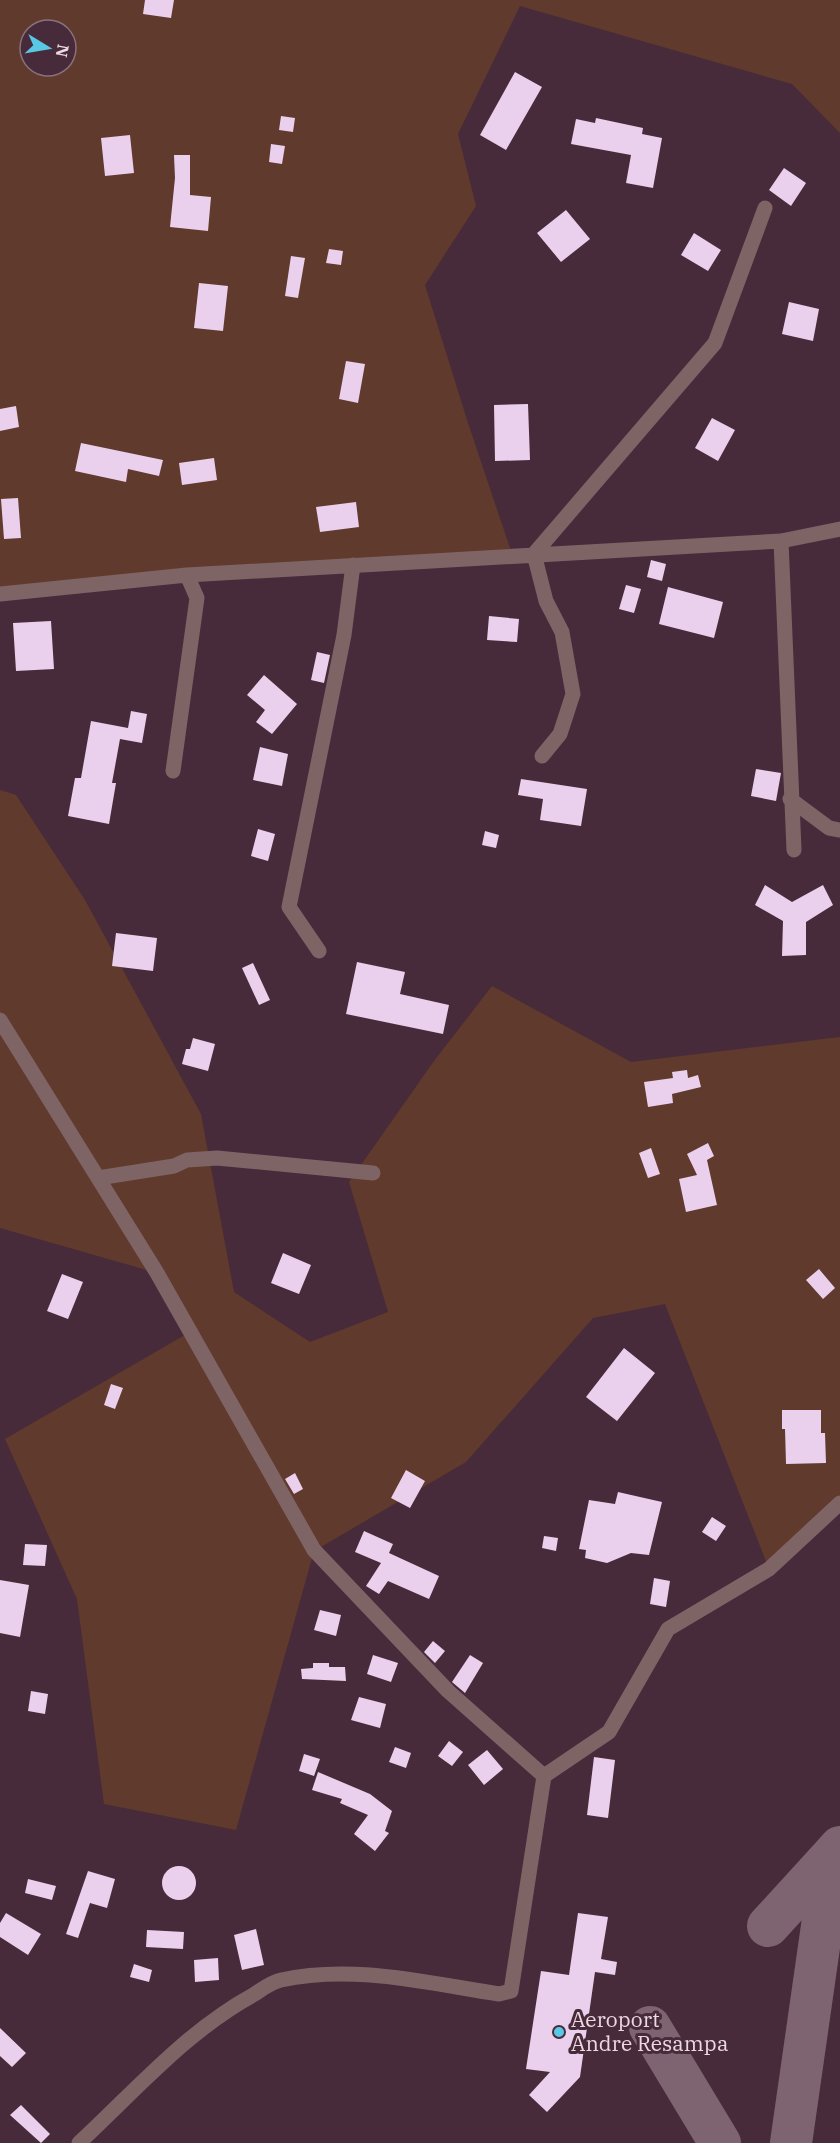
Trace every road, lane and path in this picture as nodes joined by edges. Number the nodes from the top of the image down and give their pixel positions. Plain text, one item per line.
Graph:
1 (765, 208) dead end
2 (840, 529) edge
3 (781, 541) junction
4 (534, 554) junction
5 (353, 565) junction
6 (187, 575) junction
7 (0, 594) edge
8 (542, 756) dead end
9 (173, 771) dead end
10 (790, 799) junction
11 (840, 830) edge
12 (794, 850) dead end
13 (319, 951) dead end
14 (0, 1020) edge
15 (373, 1173) dead end
16 (98, 1178) junction
17 (840, 1503) edge
18 (544, 1776) junction
19 (79, 2143) edge

1 - 4 street
2 - 3 street
3 - 4 street
3 - 10 street
4 - 5 street
4 - 8 street
5 - 6 street
5 - 13 street
6 - 7 street
6 - 9 street
10 - 11 street
10 - 12 street
14 - 16 street
15 - 16 street
16 - 18 street
17 - 18 street
18 - 19 street

